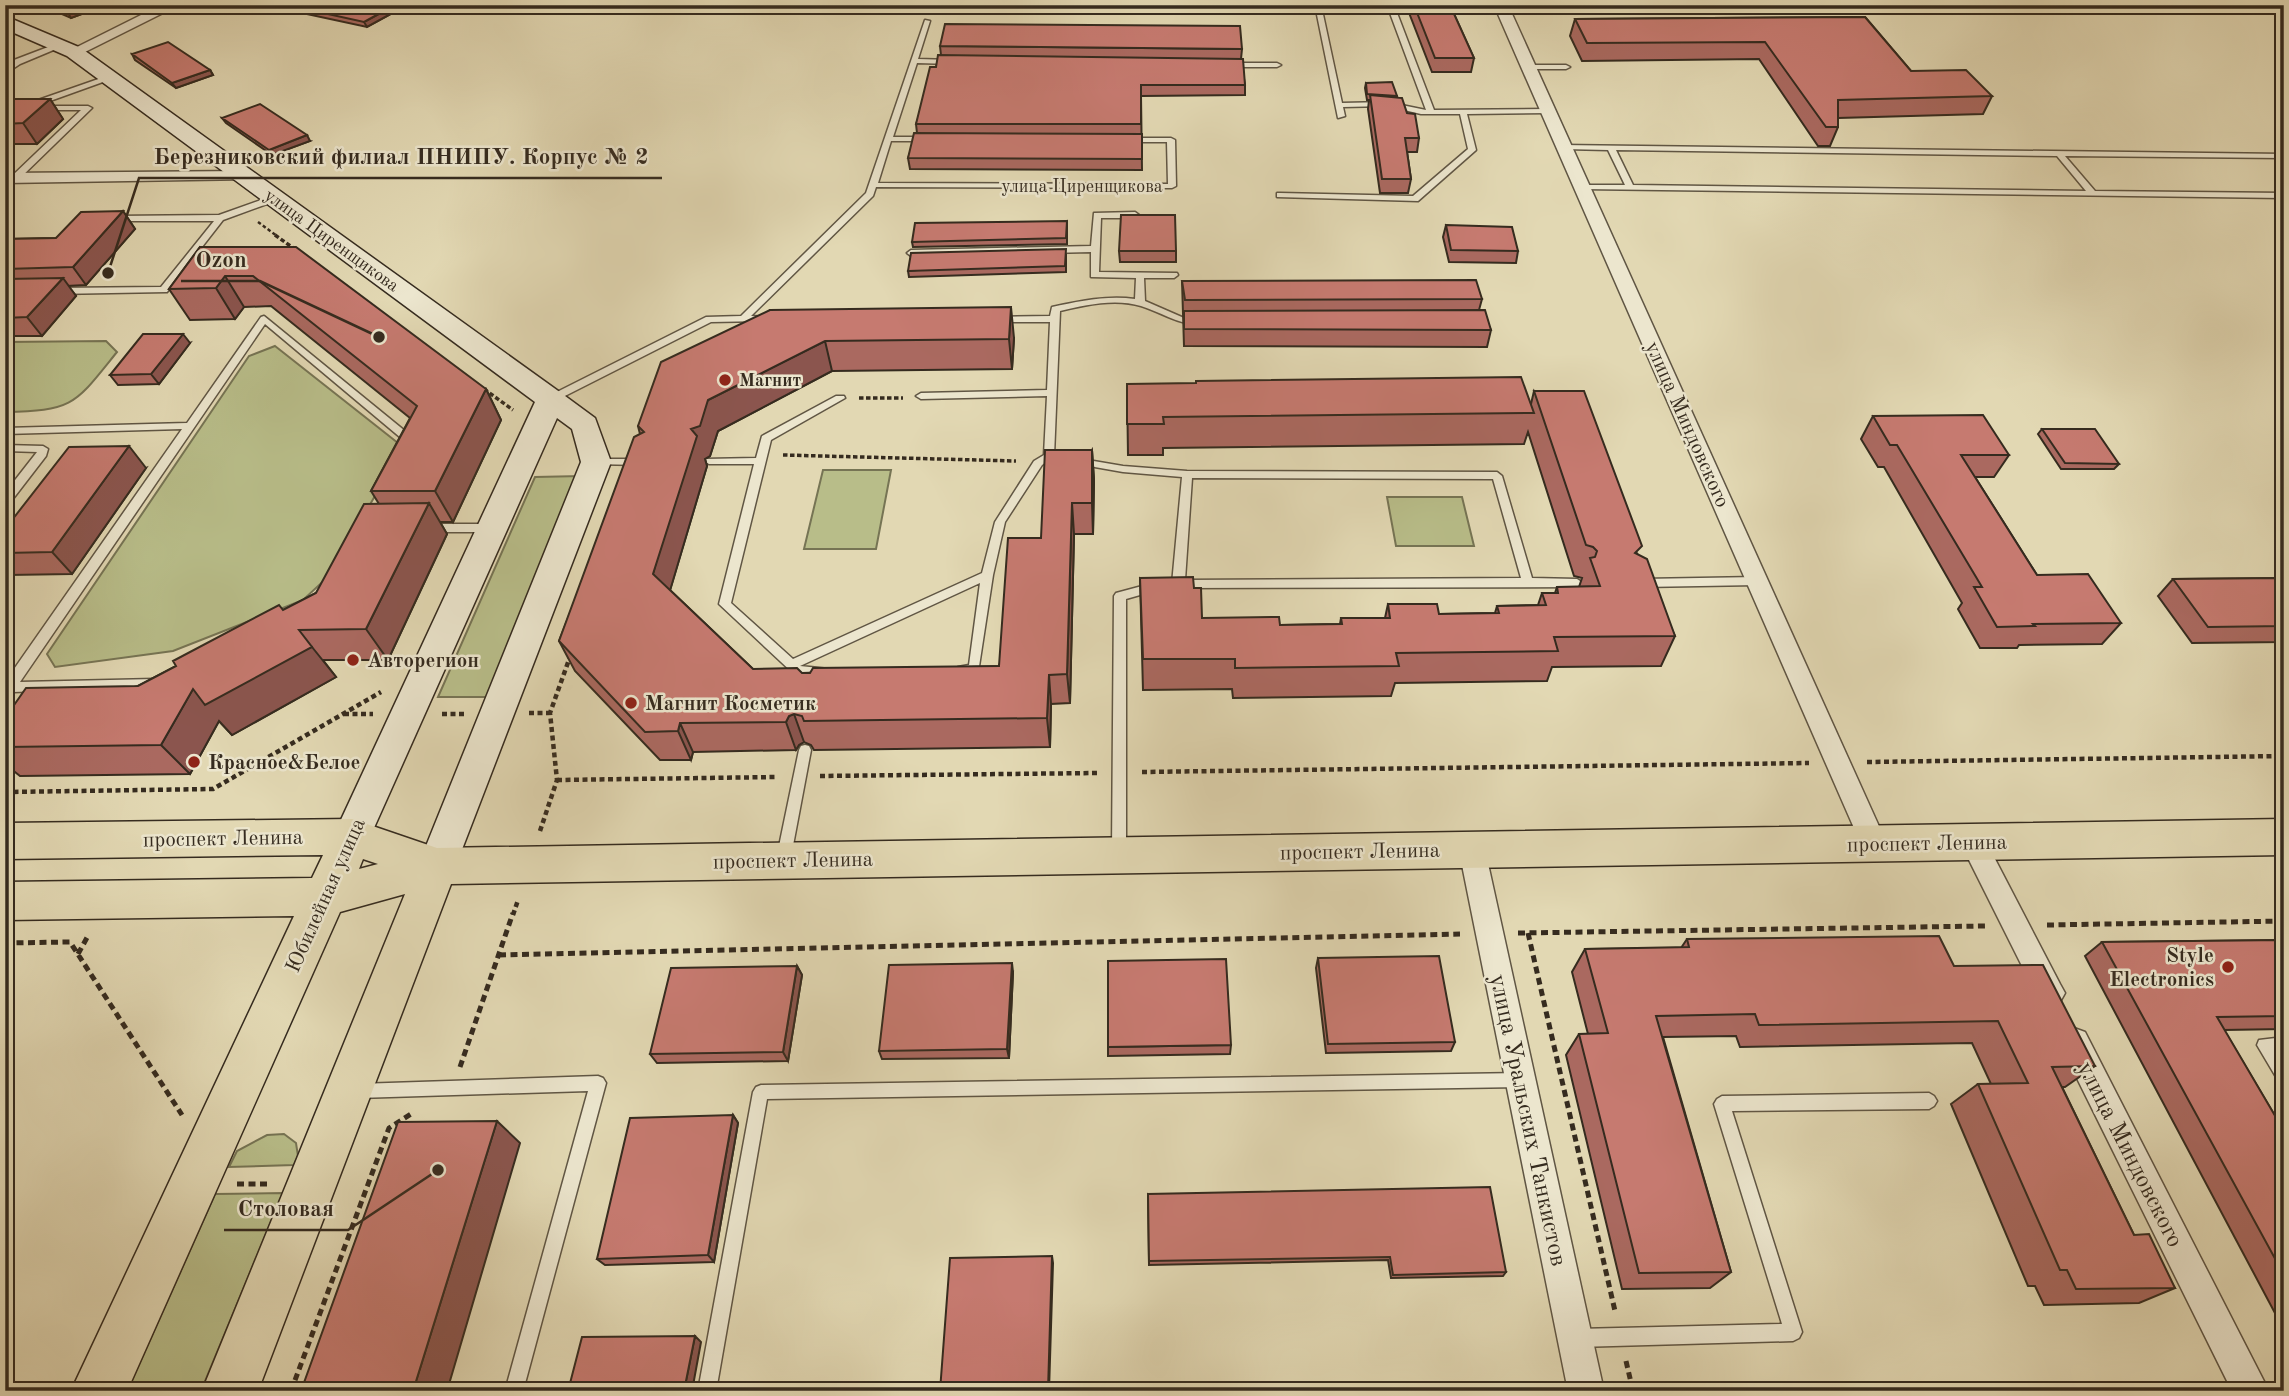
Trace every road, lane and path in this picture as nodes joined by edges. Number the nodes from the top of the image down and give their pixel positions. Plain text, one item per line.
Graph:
1 (19, 5) edge
2 (172, 5) edge
3 (1318, 5) edge
4 (1390, 5) edge
5 (1501, 5) edge
6 (5, 10) edge
7 (927, 21) dead end
8 (5, 22) edge
9 (66, 49) junction
10 (914, 61) junction
11 (956, 62) edge
12 (1221, 65) edge
13 (1277, 65) dead end
14 (1528, 67) junction
15 (1566, 67) dead end
16 (5, 72) edge
17 (110, 78) junction
18 (1340, 105) junction
19 (5, 108) edge
20 (22, 108) junction
21 (1548, 111) junction
22 (1431, 112) junction
23 (1463, 112) junction
24 (1341, 116) dead end
25 (888, 139) junction
26 (942, 139) edge
27 (1117, 140) edge
28 (1564, 147) junction
29 (1611, 148) junction
30 (2059, 153) junction
31 (2284, 156) edge
32 (246, 176) junction
33 (10, 178) edge
34 (873, 185) junction
35 (1581, 187) junction
36 (1630, 187) junction
37 (2092, 193) junction
38 (1280, 195) dead end
39 (2284, 196) edge
40 (275, 198) junction
41 (243, 211) junction
42 (1146, 215) edge
43 (119, 218) edge
44 (220, 218) junction
45 (1096, 249) junction
46 (298, 251) edge
47 (911, 253) edge
48 (1140, 275) junction
49 (1174, 275) dead end
50 (45, 291) edge
51 (1140, 302) junction
52 (743, 319) junction
53 (783, 319) edge
54 (987, 319) edge
55 (1055, 319) junction
56 (1209, 321) edge
57 (475, 382) edge
58 (1052, 393) junction
59 (921, 396) dead end
60 (840, 398) dead end
61 (864, 398) dead end
62 (907, 398) dead end
63 (551, 399) junction
64 (519, 415) dead end
65 (190, 426) junction
66 (5, 430) edge
67 (5, 448) edge
68 (405, 455) edge
69 (1049, 456) junction
70 (761, 457) junction
71 (709, 461) dead end
72 (596, 462) junction
73 (648, 462) edge
74 (1038, 463) junction
75 (1187, 474) junction
76 (5, 501) edge
77 (416, 528) edge
78 (492, 528) junction
79 (987, 575) junction
80 (1758, 581) junction
81 (1528, 582) junction
82 (1577, 583) dead end
83 (1631, 583) edge
84 (1179, 584) junction
85 (572, 650) edge
86 (791, 665) junction
87 (948, 671) edge
88 (823, 676) edge
89 (168, 684) edge
90 (7, 689) edge
91 (384, 690) dead end
92 (497, 713) junction
93 (550, 713) junction
94 (343, 714) junction
95 (408, 714) junction
96 (804, 750) edge
97 (2284, 756) edge
98 (1838, 763) junction
99 (1119, 772) junction
100 (800, 777) junction
101 (557, 780) junction
102 (5, 792) edge
103 (352, 836) junction
104 (2284, 837) edge
105 (5, 841) edge
106 (1973, 842) junction
107 (1874, 844) junction
108 (1472, 850) junction
109 (1119, 855) junction
110 (783, 860) junction
111 (529, 864) junction
112 (437, 866) junction
113 (325, 897) junction
114 (5, 901) edge
115 (2284, 921) edge
116 (2016, 926) junction
117 (1528, 933) junction
118 (1490, 934) junction
119 (5, 943) edge
120 (499, 955) junction
121 (2284, 1044) edge
122 (2284, 1077) edge
123 (1521, 1080) junction
124 (453, 1088) junction
125 (348, 1091) junction
126 (1929, 1101) dead end
127 (183, 1113) dead end
128 (389, 1128) dead end
129 (193, 1184) junction
130 (311, 1184) junction
131 (368, 1184) junction
132 (1620, 1337) junction
133 (1575, 1338) junction
134 (99, 1391) edge
135 (230, 1391) edge
136 (291, 1391) edge
137 (514, 1391) edge
138 (707, 1391) edge
139 (1586, 1391) edge
140 (1633, 1391) edge
141 (2251, 1391) edge

1 - 6 lane
2 - 9 street
3 - 18 lane
4 - 22 lane
5 - 14 street, улица Миндовского
7 - 10 lane
8 - 9 street, улица Циренщикова
9 - 16 lane
9 - 17 street, улица Циренщикова
10 - 11 lane
10 - 25 lane
12 - 13 lane
14 - 15 lane
14 - 21 street, улица Миндовского
17 - 20 lane
17 - 32 street, улица Циренщикова
18 - 22 lane
18 - 24 lane
19 - 20 lane
20 - 33 lane
21 - 23 lane
21 - 28 street, улица Миндовского
22 - 23 lane
23 - 38 lane
25 - 26 lane
25 - 34 lane
27 - 34 lane, улица Циренщикова
28 - 29 lane
28 - 35 street, улица Миндовского
29 - 30 lane
29 - 36 lane
30 - 31 lane
30 - 37 lane
32 - 33 street
32 - 40 street, улица Циренщикова
34 - 52 lane
35 - 36 lane
35 - 80 street, улица Миндовского
36 - 37 lane
37 - 39 lane
40 - 41 lane
40 - 63 street, улица Циренщикова
41 - 44 lane
41 - 46 path
42 - 45 lane
43 - 44 lane
44 - 50 lane
45 - 47 lane
45 - 48 lane
48 - 49 lane
48 - 51 lane
51 - 55 lane
51 - 56 lane
52 - 53 lane
52 - 63 lane
54 - 55 lane
55 - 58 lane
57 - 64 path
58 - 59 lane
58 - 69 lane
60 - 70 lane
61 - 62 path
63 - 72 street, улица Циренщикова
63 - 78 street, Юбилейная улица
65 - 66 lane
65 - 68 lane
65 - 90 lane
67 - 76 lane
69 - 74 lane
69 - 75 lane
70 - 71 lane
70 - 74 path
70 - 86 lane
72 - 73 lane
72 - 92 street
74 - 79 lane
75 - 81 lane
75 - 84 lane
77 - 78 lane
78 - 95 street, Юбилейная улица
79 - 86 lane
79 - 87 lane
80 - 83 lane
80 - 98 street, улица Миндовского
81 - 82 lane
81 - 84 lane
84 - 99 lane
85 - 93 path
86 - 88 lane
89 - 90 lane
91 - 94 path
92 - 93 path
92 - 95 path
92 - 112 street
93 - 101 path
94 - 95 path
94 - 102 path
95 - 103 street, Юбилейная улица
96 - 100 lane
97 - 98 path
98 - 99 path
98 - 107 street, улица Миндовского
99 - 100 path
99 - 109 lane
100 - 101 path
100 - 110 lane
101 - 111 path
103 - 105 main road, проспект Ленина
103 - 112 main road, проспект Ленина
103 - 113 main road, Юбилейная улица
104 - 106 main road, проспект Ленина
106 - 107 main road, проспект Ленина
106 - 116 street, улица Миндовского
107 - 108 main road, проспект Ленина
108 - 109 main road, проспект Ленина
108 - 118 street, улица Уральских Танкистов
109 - 110 main road, проспект Ленина
110 - 111 main road, проспект Ленина
111 - 112 main road, проспект Ленина
111 - 120 path
112 - 113 main road, проспект Ленина
112 - 125 main road
113 - 114 main road, проспект Ленина
113 - 129 main road, Юбилейная улица
115 - 116 path
116 - 117 path
116 - 141 street, улица Миндовского
117 - 118 path
117 - 132 path
118 - 120 path
118 - 123 street, улица Уральских Танкистов
119 - 127 path
120 - 124 path
121 - 122 lane
123 - 133 street, улица Уральских Танкистов
123 - 138 lane
124 - 125 lane
124 - 137 lane
125 - 130 main road
126 - 132 lane
128 - 131 path
129 - 130 path
129 - 134 main road, Юбилейная улица
130 - 131 path
130 - 135 main road
131 - 136 path
132 - 133 lane
132 - 140 path
133 - 139 street, улица Уральских Танкистов

